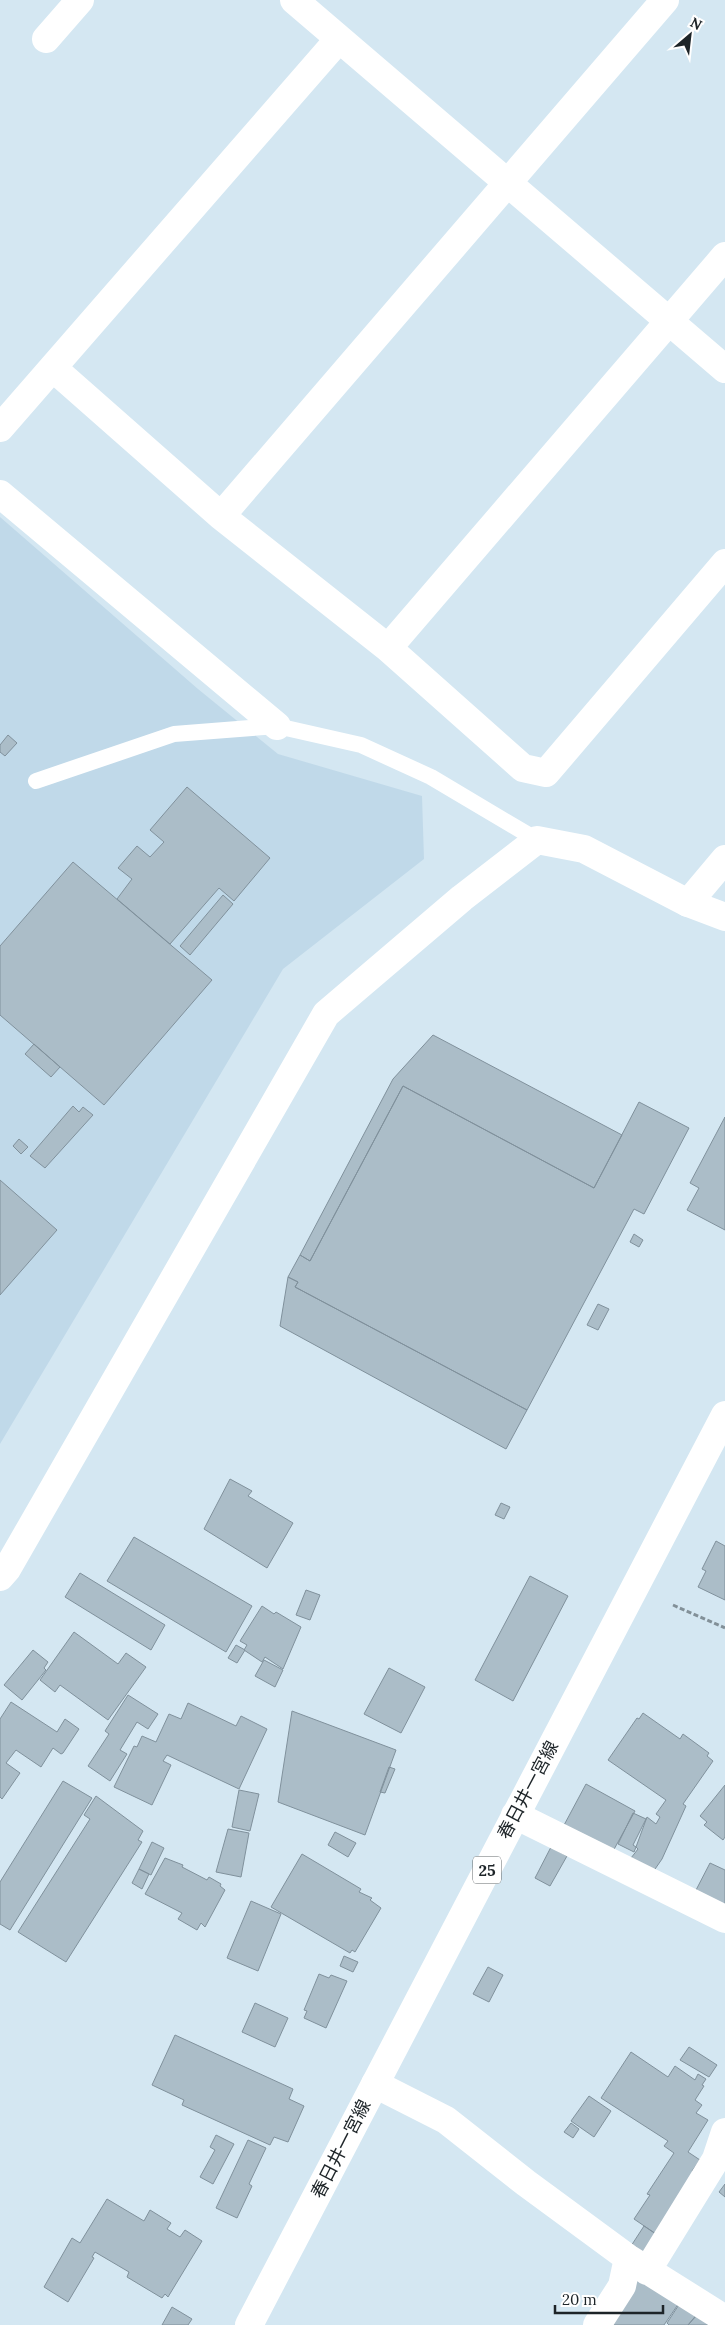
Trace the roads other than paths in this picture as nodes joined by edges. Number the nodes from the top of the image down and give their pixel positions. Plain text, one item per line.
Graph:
1 (80, 0) edge
2 (294, 0) edge
3 (665, 0) edge
4 (46, 39) dead end
5 (340, 39) junction
6 (508, 183) junction
7 (725, 256) edge
8 (669, 321) junction
9 (53, 368) junction
10 (725, 369) edge
11 (0, 428) edge
12 (0, 494) edge
13 (221, 516) junction
14 (725, 564) edge
15 (388, 648) junction
16 (277, 726) junction
17 (36, 781) dead end
18 (537, 840) junction
19 (725, 858) edge
20 (688, 903) junction
21 (725, 918) edge
22 (725, 1415) edge
23 (0, 1577) edge
24 (515, 1815) junction
25 (725, 1919) edge
26 (375, 2084) junction
27 (725, 2132) edge
28 (638, 2265) junction
29 (725, 2319) edge
30 (250, 2325) edge
31 (597, 2325) edge

1 - 4 street
2 - 5 street
3 - 6 street
5 - 6 street
5 - 9 street
6 - 8 street
6 - 13 street
7 - 8 street
8 - 10 street
8 - 15 street
9 - 11 street
9 - 13 street
12 - 16 street
13 - 15 street
14 - 15 street
16 - 17 lane
16 - 18 lane
18 - 20 street
18 - 23 street
19 - 20 street
20 - 21 street
22 - 24 street, 春日井一宮線 / 25
24 - 25 street
24 - 26 street, 春日井一宮線 / 25
26 - 28 street
26 - 30 street, 春日井一宮線 / 25
27 - 28 street
28 - 29 street
28 - 31 street

